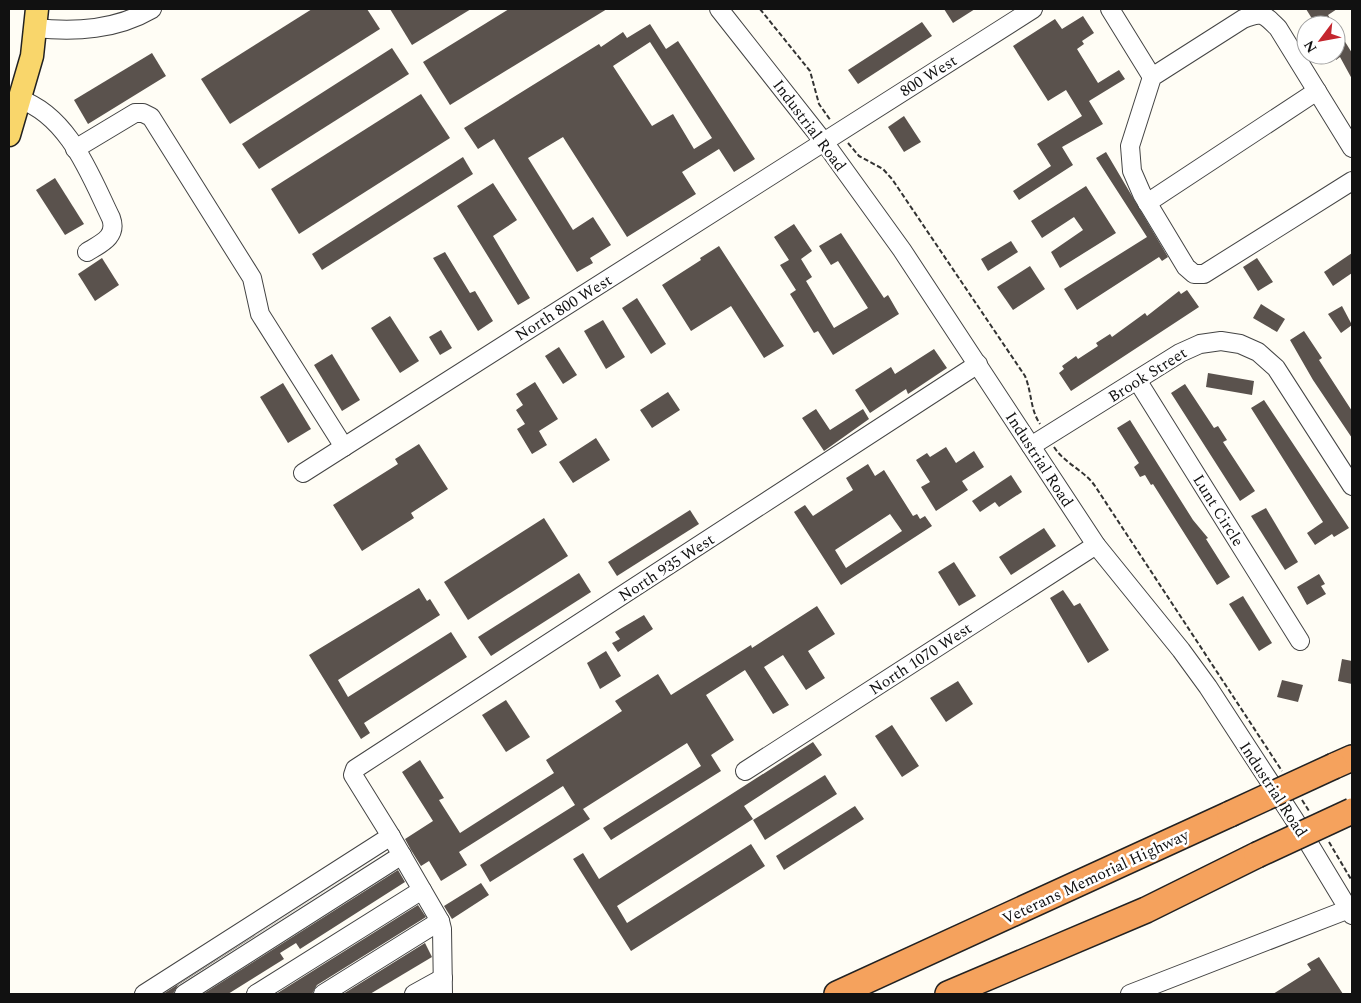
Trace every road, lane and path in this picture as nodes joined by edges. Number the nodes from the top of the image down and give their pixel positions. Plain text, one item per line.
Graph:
1 (152, 9) edge
2 (719, 9) edge
3 (760, 9) edge
4 (1033, 9) edge
5 (1110, 9) edge
6 (36, 18) edge
7 (1152, 78) junction
8 (1317, 91) junction
9 (19, 99) junction
10 (829, 118) dead end
11 (9, 136) edge
12 (824, 141) junction
13 (852, 148) dead end
14 (1352, 148) edge
15 (75, 149) junction
16 (1352, 181) edge
17 (1147, 203) junction
18 (87, 252) dead end
19 (978, 364) junction
20 (1137, 380) junction
21 (1038, 422) dead end
22 (1032, 446) junction
23 (344, 447) junction
24 (1058, 453) dead end
25 (303, 473) dead end
26 (1352, 486) edge
27 (1096, 545) junction
28 (1300, 640) dead end
29 (1343, 762) edge
30 (745, 771) dead end
31 (1283, 771) dead end
32 (1299, 796) dead end
33 (1352, 811) edge
34 (1310, 812) dead end
35 (391, 836) junction
36 (1329, 842) dead end
37 (402, 855) junction
38 (1352, 881) edge
39 (422, 890) junction
40 (1350, 912) edge
41 (440, 921) junction
42 (443, 986) edge
43 (144, 994) edge
44 (184, 994) edge
45 (256, 994) edge
46 (323, 994) edge
47 (414, 994) edge
48 (837, 994) edge
49 (948, 994) edge
50 (1130, 994) edge

1 - 6 street
2 - 12 street, Industrial Road
3 - 10 path
4 - 12 street, 800 West
5 - 7 street
6 - 9 main road
7 - 8 street
7 - 17 street
8 - 14 street
8 - 17 street
9 - 11 main road
9 - 15 street
12 - 19 street, Industrial Road
12 - 23 street, North 800 West
13 - 21 path
15 - 18 street
15 - 23 street
16 - 17 street
19 - 22 street, Industrial Road
19 - 35 street, North 935 West
20 - 22 street, Brook Street
20 - 26 street, Brook Street
20 - 28 street, Lunt Circle
22 - 27 street, Industrial Road
23 - 25 street, North 800 West
24 - 31 path
27 - 30 street, North 1070 West
27 - 40 street, Industrial Road
29 - 48 highway, Veterans Memorial Highway, bridge
32 - 34 path
33 - 49 highway, bridge
35 - 37 street
35 - 43 street
36 - 38 path
37 - 39 street
37 - 44 street
39 - 41 street
39 - 45 street
40 - 50 street
41 - 42 street
41 - 46 street
42 - 47 street

